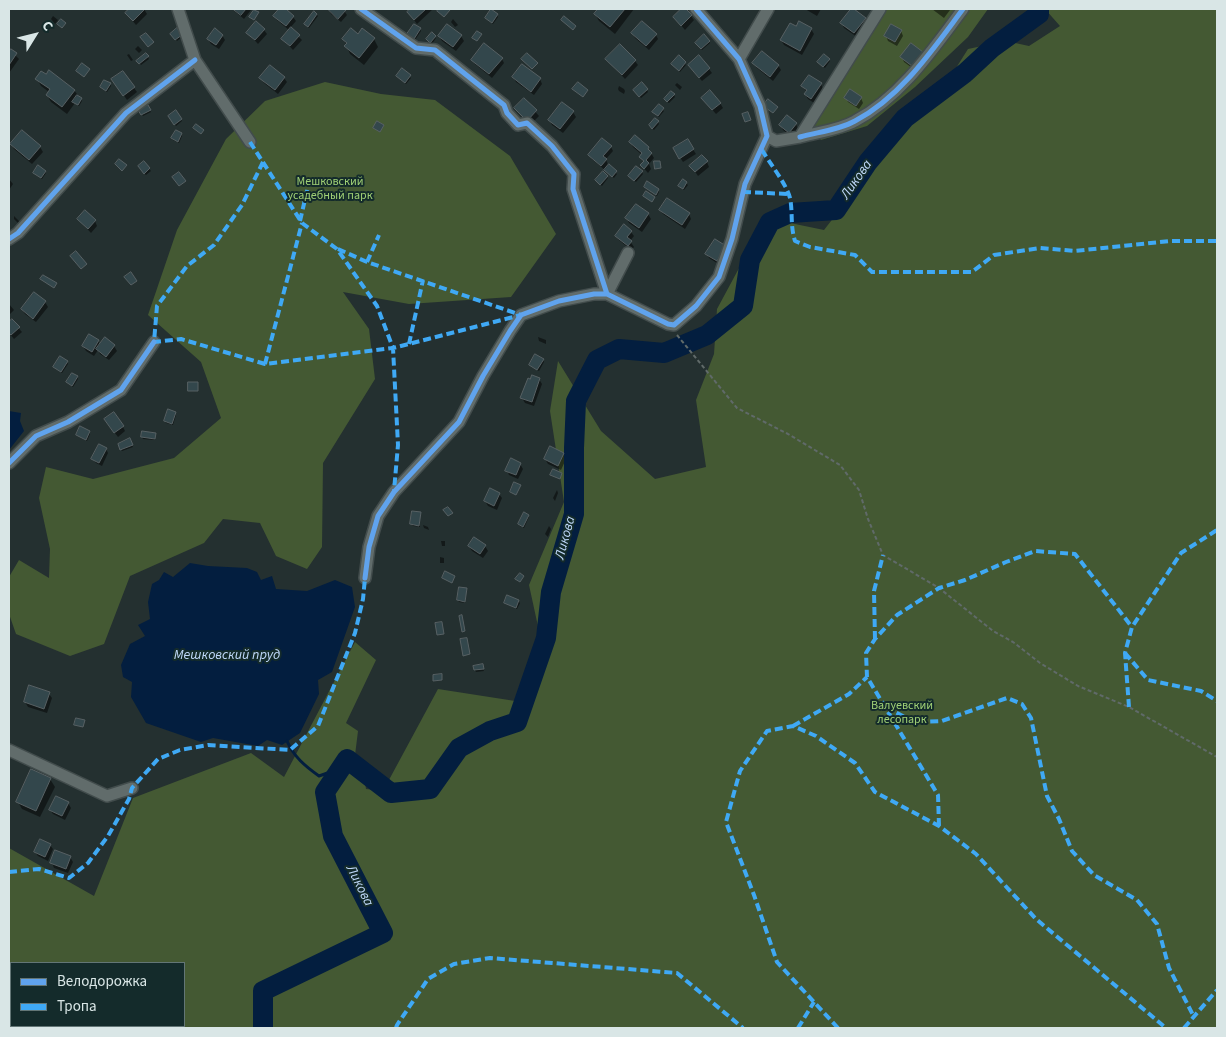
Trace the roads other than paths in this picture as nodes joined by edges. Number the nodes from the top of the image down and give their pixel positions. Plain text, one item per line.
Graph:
1 (178, 9) edge
2 (361, 9) edge
3 (696, 9) edge
4 (768, 9) edge
5 (880, 9) edge
6 (963, 9) edge
7 (739, 59) junction
8 (195, 60) junction
9 (767, 136) junction
10 (800, 136) junction
11 (250, 142) dead end
12 (9, 239) edge
13 (628, 253) dead end
14 (607, 294) junction
15 (154, 342) dead end
16 (9, 462) edge
17 (365, 578) dead end
18 (9, 750) edge
19 (132, 788) dead end

1 - 8 street
2 - 14 street
3 - 7 street
4 - 7 street
5 - 10 street
6 - 10 street
7 - 9 street
8 - 11 street
8 - 12 street
9 - 10 street
9 - 14 street
13 - 14 street
14 - 17 street
15 - 16 street
18 - 19 street

